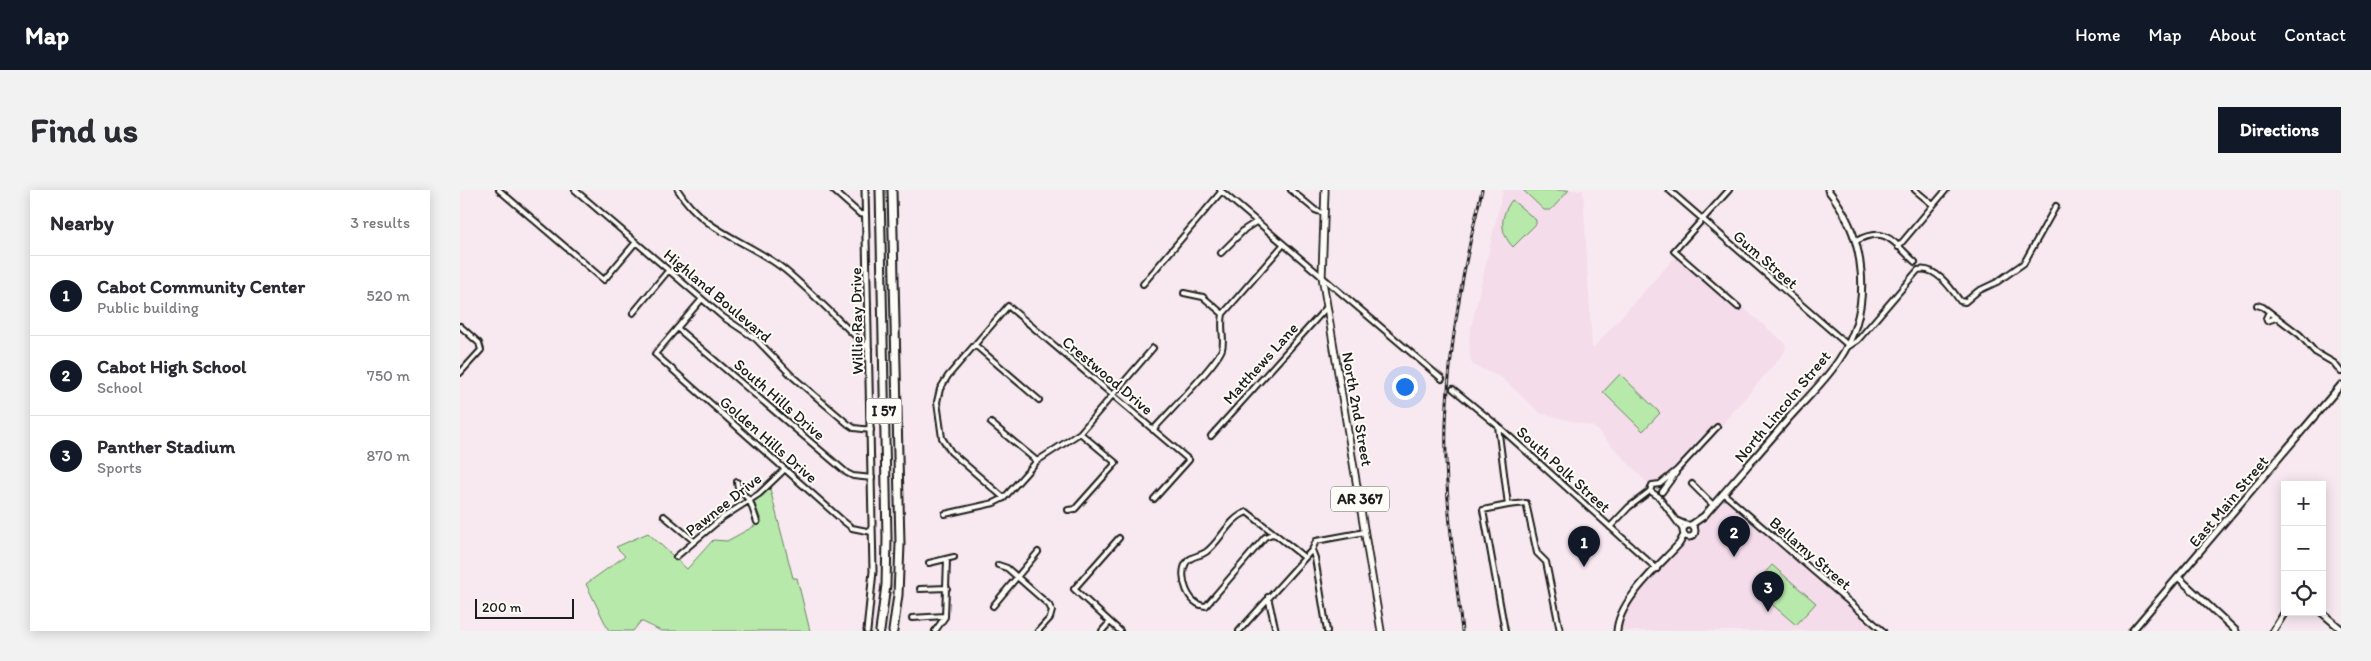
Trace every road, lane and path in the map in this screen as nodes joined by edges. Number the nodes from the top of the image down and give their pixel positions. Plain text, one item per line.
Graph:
1 (499, 190) edge
2 (575, 190) edge
3 (678, 190) edge
4 (833, 190) edge
5 (865, 190) edge
6 (880, 190) edge
7 (892, 190) edge
8 (1291, 190) edge
9 (1325, 190) edge
10 (1668, 190) edge
11 (1730, 190) edge
12 (1828, 190) edge
13 (1915, 190) edge
14 (1946, 190) edge
15 (1221, 191) edge
16 (1933, 205) junction
17 (2056, 206) dead end
18 (1323, 213) junction
19 (866, 215) junction
20 (1702, 220) junction
21 (1256, 222) junction
22 (1856, 241) junction
23 (636, 242) junction
24 (1283, 245) junction
25 (1898, 247) junction
26 (1221, 253) dead end
27 (1915, 262) dead end
28 (668, 271) junction
29 (1322, 276) junction
30 (1143, 284) dead end
31 (1184, 293) dead end
32 (702, 299) junction
33 (2257, 305) dead end
34 (1327, 307) junction
35 (1738, 307) dead end
36 (2269, 312) junction
37 (633, 313) dead end
38 (1223, 314) junction
39 (2276, 318) junction
40 (460, 326) edge
41 (677, 328) junction
42 (975, 345) junction
43 (1847, 346) junction
44 (1153, 348) dead end
45 (869, 350) junction
46 (460, 372) edge
47 (2341, 372) edge
48 (1442, 379) dead end
49 (2341, 385) edge
50 (1453, 388) dead end
51 (1112, 395) junction
52 (1039, 400) dead end
53 (991, 423) dead end
54 (1498, 426) junction
55 (1717, 427) dead end
56 (871, 430) junction
57 (1153, 430) junction
58 (1080, 433) junction
59 (1211, 436) dead end
60 (1038, 462) junction
61 (785, 469) junction
62 (1677, 470) junction
63 (872, 478) junction
64 (737, 482) dead end
65 (1660, 484) junction
66 (1692, 484) dead end
67 (1662, 492) junction
68 (1653, 494) junction
69 (1724, 494) junction
70 (1004, 498) junction
71 (1154, 499) dead end
72 (750, 501) junction
73 (1663, 502) junction
74 (1508, 505) junction
75 (1713, 505) junction
76 (1068, 510) dead end
77 (945, 514) dead end
78 (664, 516) dead end
79 (757, 522) dead end
80 (1266, 526) junction
81 (1610, 527) junction
82 (1687, 530) junction
83 (872, 532) junction
84 (1365, 532) junction
85 (1276, 535) junction
86 (1265, 537) junction
87 (1119, 538) dead end
88 (694, 541) junction
89 (1312, 550) junction
90 (1038, 552) dead end
91 (954, 556) dead end
92 (676, 557) dead end
93 (1304, 557) junction
94 (947, 558) junction
95 (929, 563) dead end
96 (998, 565) dead end
97 (1657, 569) junction
98 (1016, 577) junction
99 (2179, 578) junction
100 (947, 588) junction
101 (920, 590) dead end
102 (1268, 597) junction
103 (993, 606) dead end
104 (945, 616) junction
105 (2282, 616) edge
106 (2326, 616) edge
107 (912, 618) dead end
108 (2341, 620) edge
109 (1109, 623) junction
110 (2335, 623) junction
111 (2341, 629) edge
112 (867, 631) edge
113 (880, 631) edge
114 (894, 631) edge
115 (935, 631) edge
116 (1038, 631) edge
117 (1102, 631) edge
118 (1120, 631) edge
119 (1239, 631) edge
120 (1276, 631) edge
121 (1327, 631) edge
122 (1381, 631) edge
123 (1505, 631) edge
124 (1560, 631) edge
125 (1617, 631) edge
126 (1883, 631) edge
127 (2132, 631) edge
128 (2236, 631) edge
129 (2273, 631) edge

1 - 23 street
2 - 23 street, Highland Boulevard
3 - 45 street
4 - 19 street
5 - 19 street, Willie Ray Drive
6 - 113 highway, I 57
7 - 114 highway, I 57
8 - 18 street
9 - 18 main road, North 2nd Street / AR 367
10 - 20 street, Gum Street
11 - 20 street
12 - 22 street, North Lincoln Street
13 - 16 street
14 - 16 street
15 - 21 street
15 - 30 street
16 - 25 street
17 - 43 street
18 - 29 main road, North 2nd Street / AR 367
19 - 45 street, Willie Ray Drive
20 - 35 street
20 - 43 street, Gum Street
21 - 24 street
21 - 26 street
22 - 25 street
22 - 43 street, North Lincoln Street
23 - 28 street, Highland Boulevard
24 - 29 street
24 - 38 street
25 - 27 street
28 - 32 street, Highland Boulevard
28 - 37 street
29 - 34 main road, North 2nd Street / AR 367
29 - 48 street
31 - 38 street
32 - 41 street
32 - 56 street, Highland Boulevard
33 - 36 street
34 - 59 street, Matthews Lane
34 - 84 main road, North 2nd Street / AR 367
36 - 39 street
36 - 39 street
38 - 57 street, Crestwood Drive
39 - 47 street
40 - 46 street
41 - 61 street, Golden Hills Drive
41 - 63 street, South Hills Drive
42 - 51 street, Crestwood Drive
42 - 52 street
42 - 70 street
43 - 69 street, North Lincoln Street
44 - 51 street
45 - 56 street, Willie Ray Drive
49 - 99 street, East Main Street
50 - 54 street, South Polk Street
51 - 57 street, Crestwood Drive
51 - 58 street
53 - 60 street
54 - 74 street
54 - 81 street, South Polk Street
55 - 62 street
56 - 63 street, Willie Ray Drive
57 - 71 street
58 - 60 street
58 - 76 street
60 - 70 street
61 - 72 street, Pawnee Drive
61 - 83 street, Golden Hills Drive
62 - 65 street
62 - 67 street
63 - 83 street, Willie Ray Drive
64 - 72 street
65 - 67 street
65 - 68 street
66 - 75 street
67 - 68 street
67 - 73 street
68 - 73 street
68 - 81 street
69 - 75 street, North Lincoln Street
69 - 126 street, Bellamy Street
70 - 77 street
72 - 79 street
72 - 88 street, Pawnee Drive
73 - 82 street
74 - 123 street
74 - 124 street
75 - 82 street, North Lincoln Street
78 - 88 street
80 - 85 street
80 - 86 street
80 - 86 street
81 - 97 street, South Polk Street
82 - 97 street, North Lincoln Street
83 - 112 street, Willie Ray Drive
84 - 89 street
84 - 122 main road, North 2nd Street / AR 367
85 - 86 street
85 - 93 street
87 - 109 street
88 - 92 street, Pawnee Drive
89 - 93 street
89 - 121 street
90 - 98 street
91 - 94 street
93 - 102 street
94 - 95 street
94 - 100 street
96 - 98 street
97 - 125 street, North Lincoln Street
98 - 103 street
98 - 116 street
99 - 127 street, East Main Street
99 - 128 street
100 - 101 street
100 - 104 street
102 - 119 street
102 - 120 street
104 - 107 street
104 - 115 street
105 - 129 street
106 - 110 street
108 - 110 street
109 - 117 street
109 - 118 street
110 - 111 street

